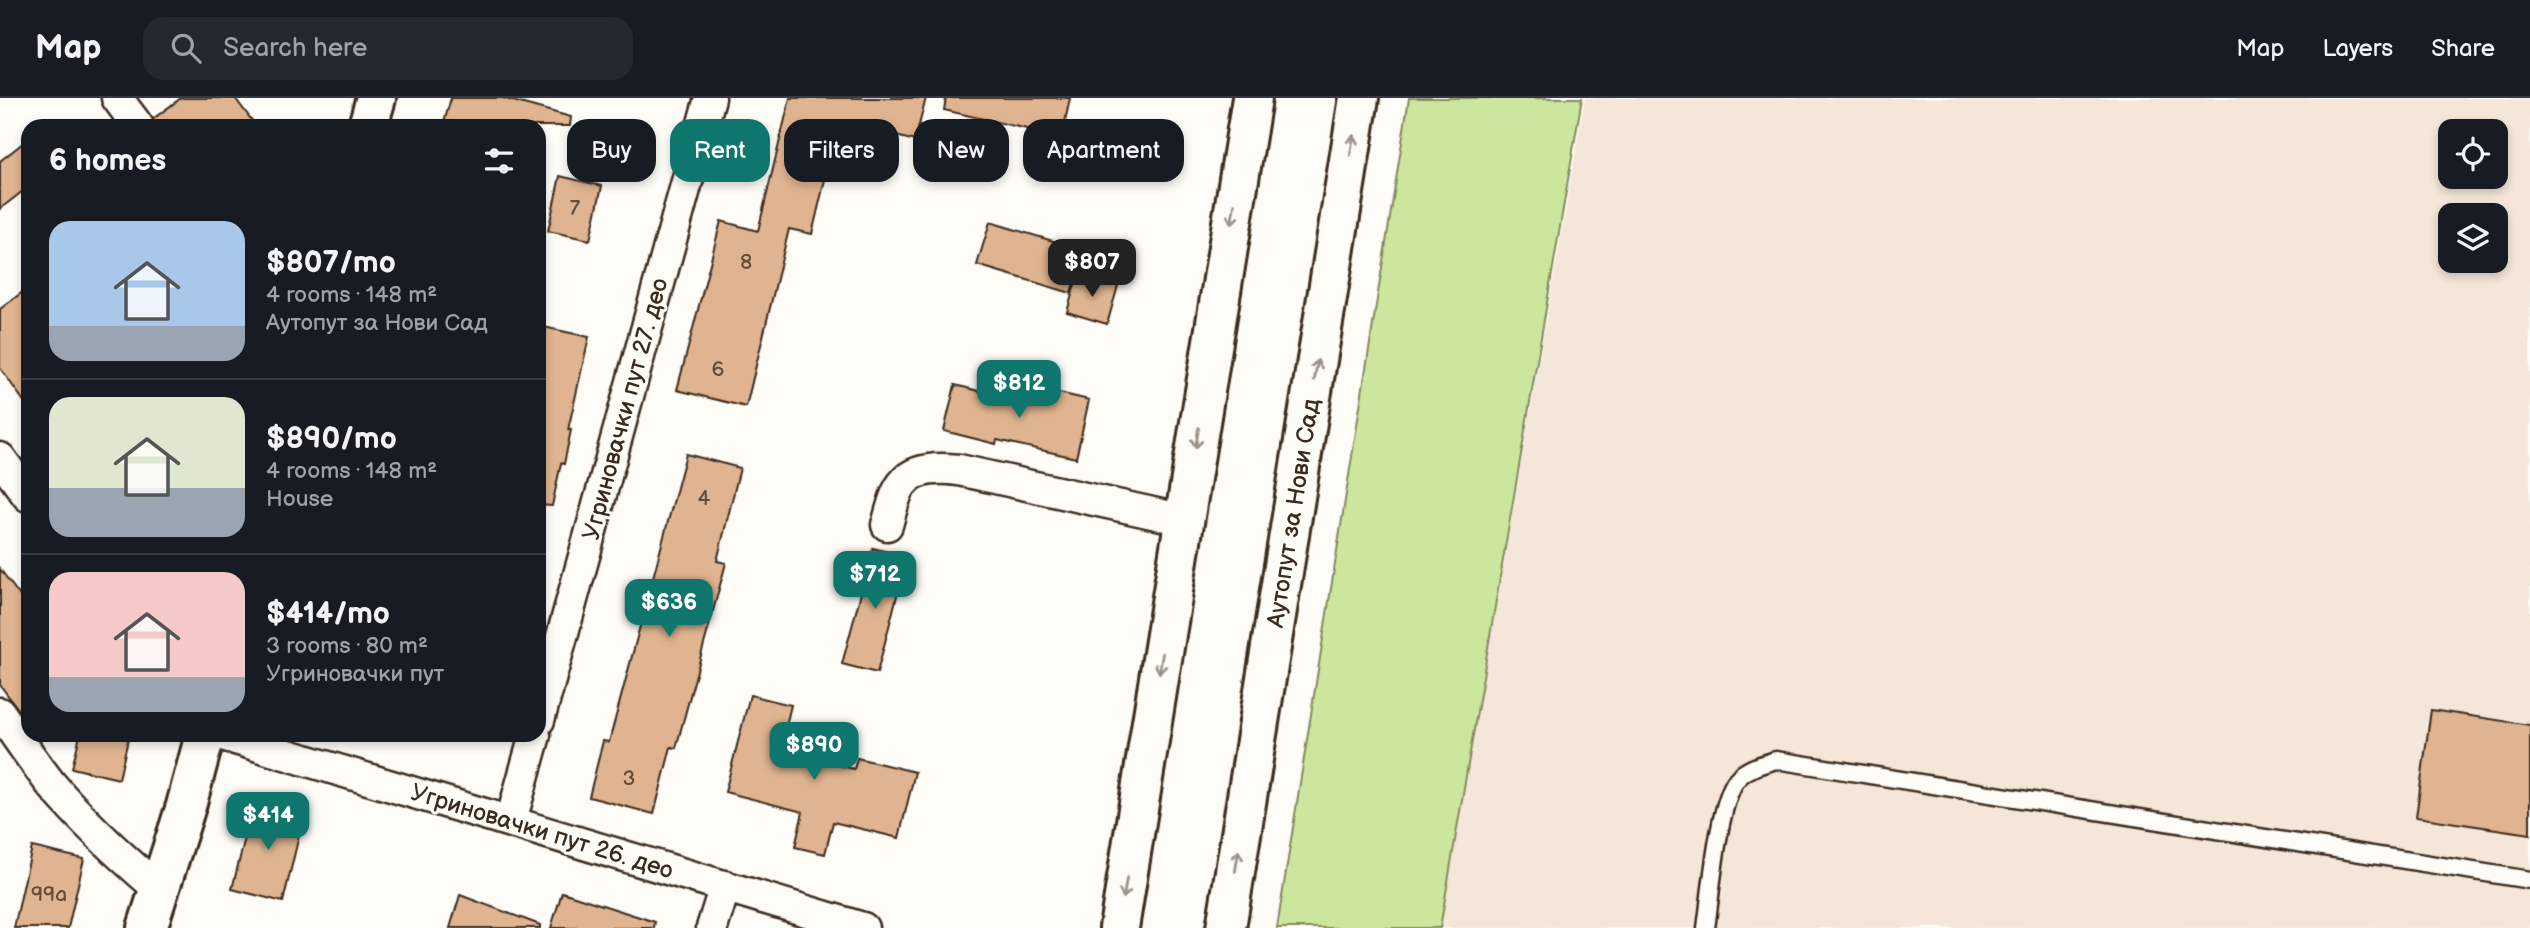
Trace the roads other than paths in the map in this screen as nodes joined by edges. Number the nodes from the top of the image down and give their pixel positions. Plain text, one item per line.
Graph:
1 (117, 98) edge
2 (376, 98) edge
3 (710, 98) edge
4 (1252, 98) edge
5 (1359, 98) edge
6 (133, 119) edge
7 (370, 119) edge
8 (0, 458) edge
9 (21, 486) edge
10 (1184, 520) junction
11 (887, 525) dead end
12 (546, 695) edge
13 (0, 713) edge
14 (203, 742) edge
15 (246, 742) edge
16 (533, 742) edge
17 (511, 821) junction
18 (2530, 880) edge
19 (725, 886) junction
20 (160, 890) junction
21 (147, 928) edge
22 (712, 928) edge
23 (863, 928) edge
24 (1119, 928) edge
25 (1226, 928) edge
26 (1706, 928) edge

1 - 6 street
2 - 7 main road
3 - 12 street, Угриновачки пут 27. део
4 -> 10 main road
25 -> 5 main road, Аутопут за Нови Сад
8 - 9 street
10 - 11 street
10 -> 24 main road
13 - 20 street
14 - 20 main road
15 - 17 street, Угриновачки пут 26. део
16 - 17 street
17 - 19 street, Угриновачки пут 26. део
18 - 26 lane
19 - 22 street
19 - 23 street, Угриновачки пут 26. део
20 - 21 main road

